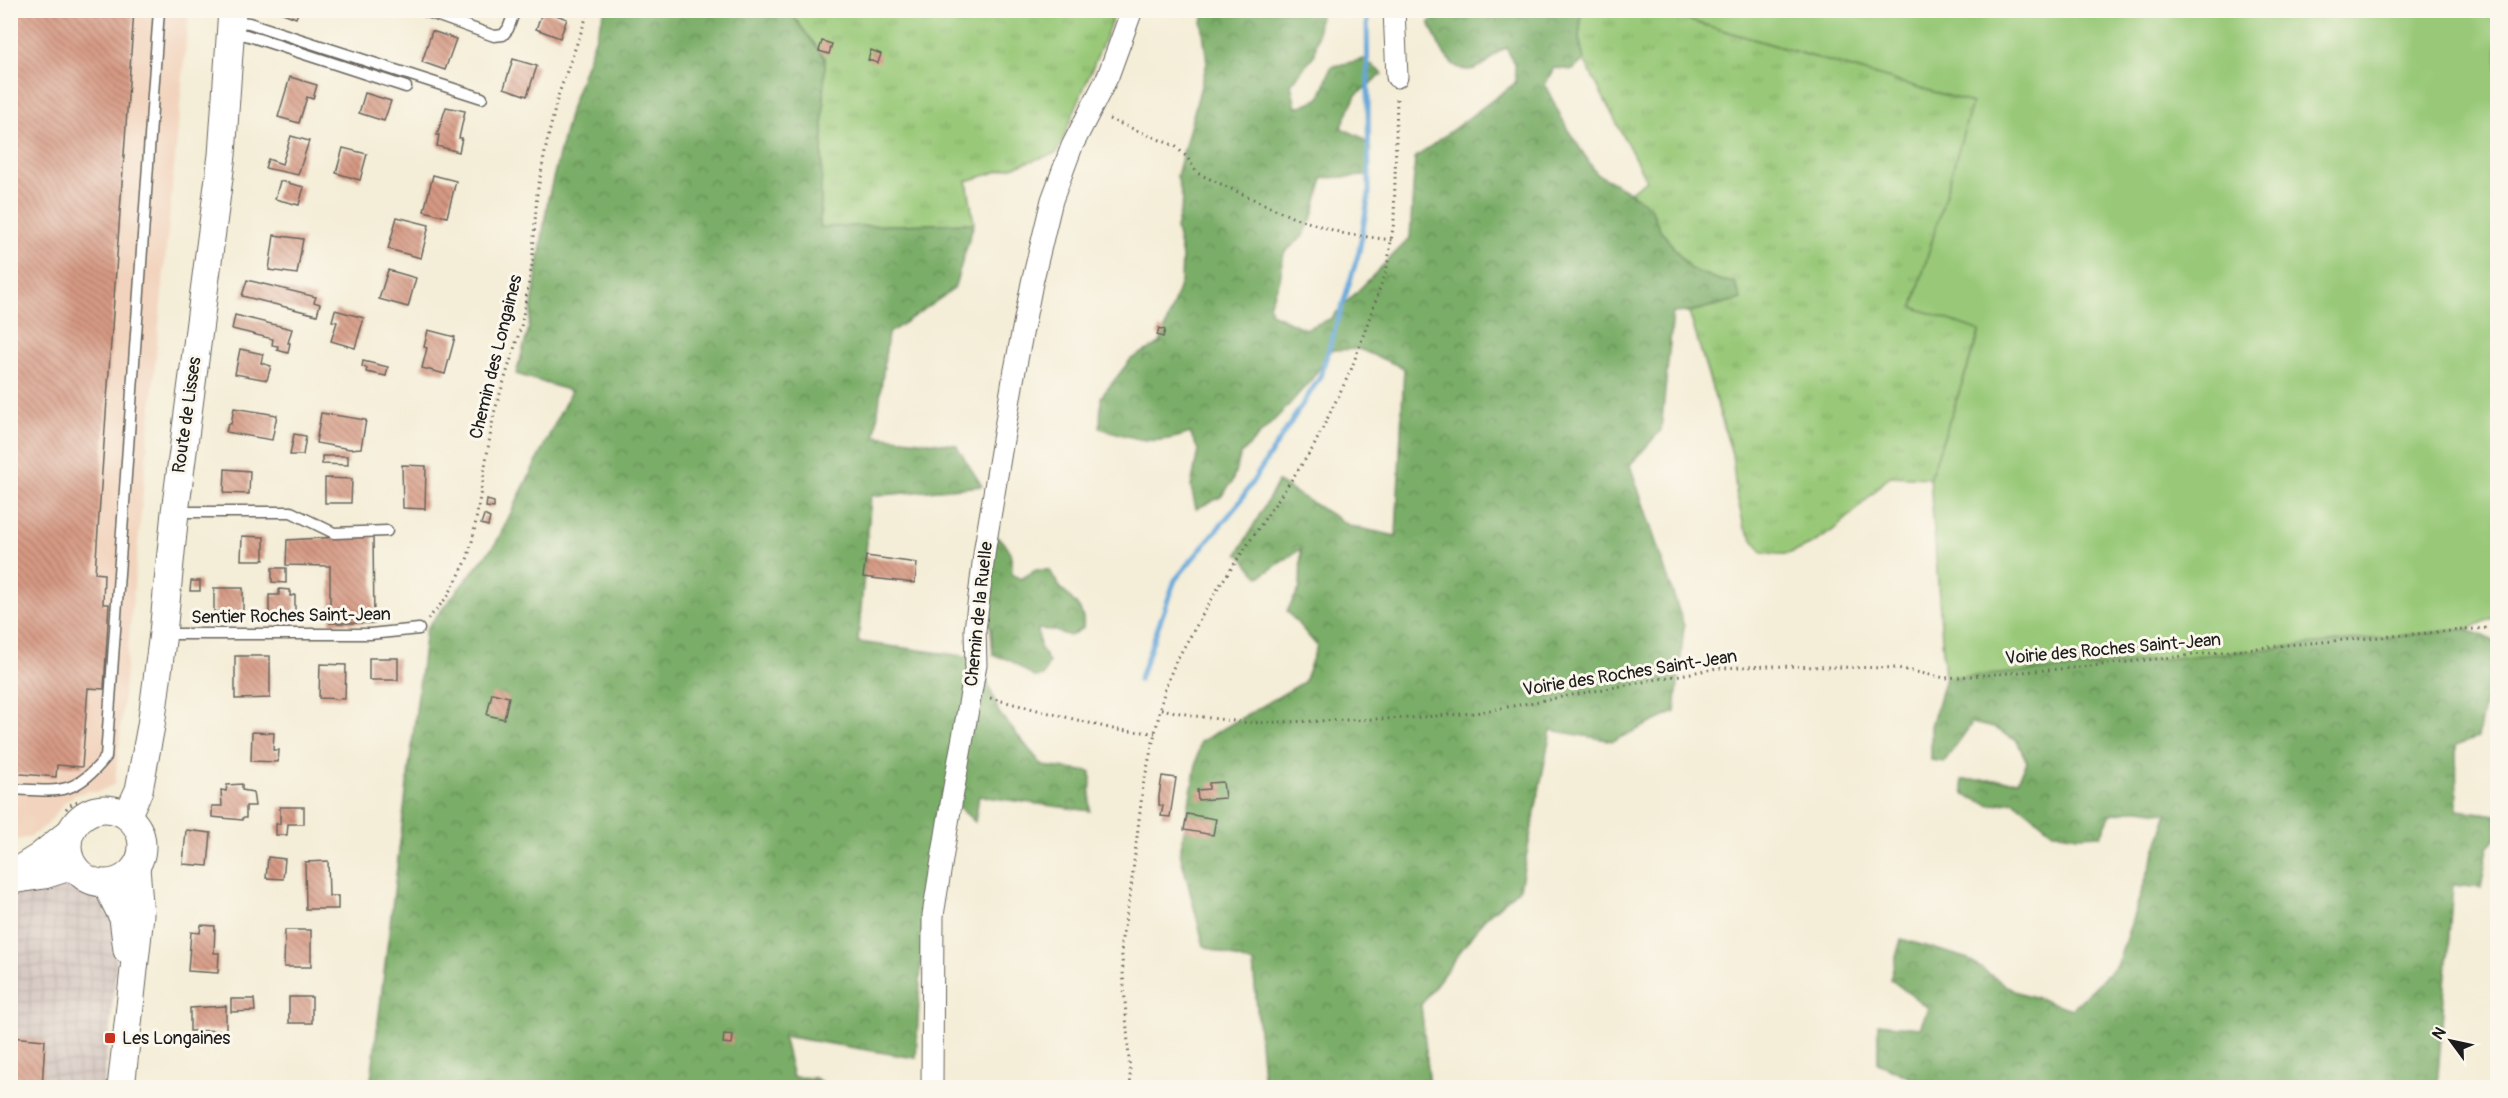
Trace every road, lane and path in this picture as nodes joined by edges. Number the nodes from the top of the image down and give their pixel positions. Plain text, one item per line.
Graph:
1 (159, 10) edge
2 (422, 10) edge
3 (515, 10) edge
4 (589, 10) edge
5 (1132, 10) edge
6 (1394, 10) edge
7 (231, 22) edge
8 (1397, 77) joint
9 (406, 87) dead end
10 (482, 98) dead end
11 (1090, 111) junction
12 (1392, 240) junction
13 (175, 512) junction
14 (387, 531) dead end
15 (2498, 627) edge
16 (419, 629) joint
17 (164, 633) junction
18 (973, 685) junction
19 (1161, 709) junction
20 (1155, 733) junction
21 (10, 789) edge
22 (127, 816) junction
23 (71, 831) junction
24 (73, 866) junction
25 (136, 868) junction
26 (10, 875) edge
27 (10, 880) edge
28 (106, 884) junction
29 (132, 991) junction
30 (121, 1088) edge
31 (932, 1088) edge
32 (1131, 1088) edge

1 - 21 lane
2 - 3 lane
4 - 16 path, Chemin des Longaines
5 - 11 street, Chemin de la Ruelle
6 - 8 street
7 - 9 lane
7 - 10 lane
7 - 13 street, Route de Lisses
8 - 12 path
11 - 12 path
11 - 18 street, Chemin de la Ruelle
12 - 19 path
13 - 14 lane
13 - 17 street, Route de Lisses
15 - 19 path, Voirie des Roches Saint-Jean
16 - 17 lane, Sentier Roches Saint-Jean
17 - 22 street, Route de Lisses
18 - 20 path
18 - 31 street, Chemin de la Ruelle
19 - 20 path
20 - 32 path
22 - 23 street
22 - 25 street
23 - 24 street
23 - 26 street
24 - 27 street
24 - 28 street
25 - 28 street
25 - 29 street
28 - 29 street
29 - 30 street

